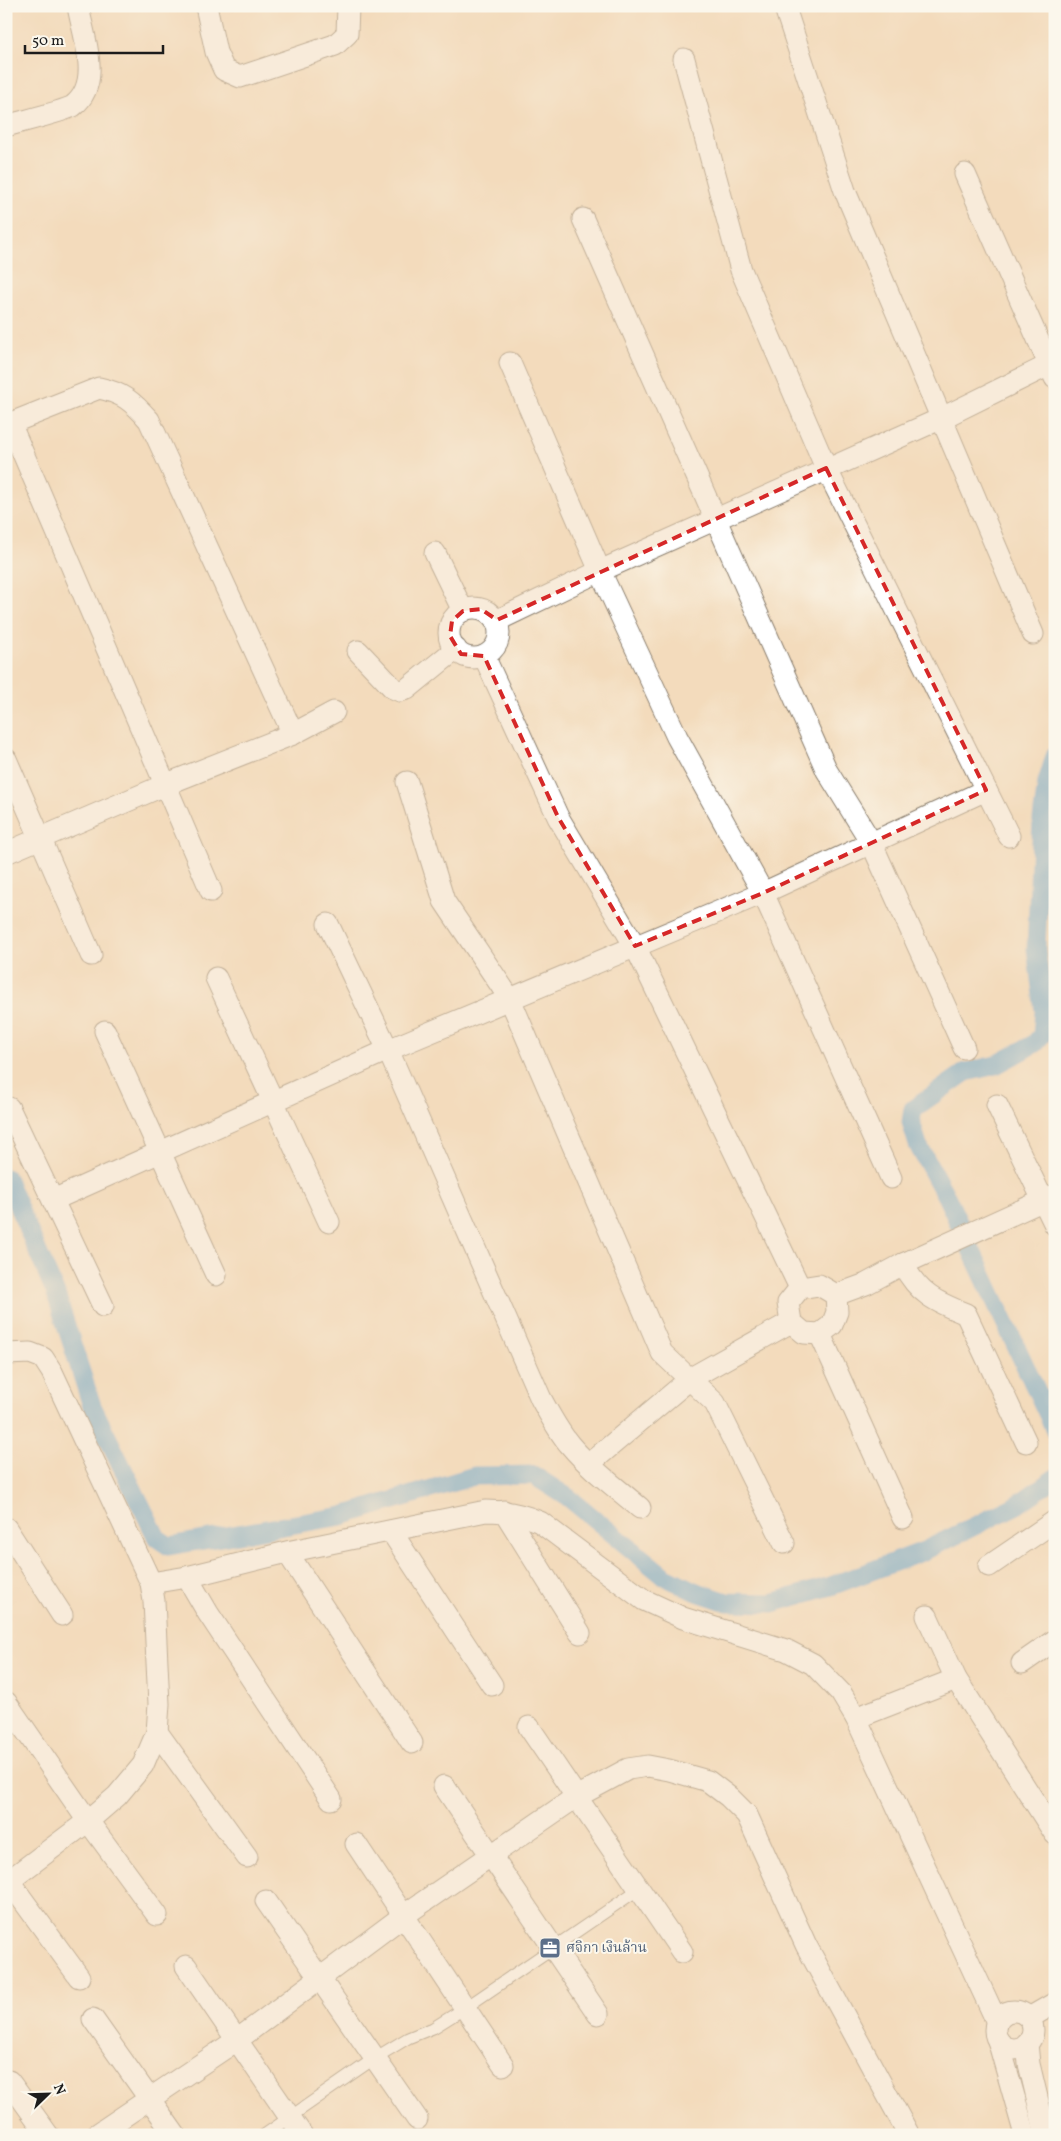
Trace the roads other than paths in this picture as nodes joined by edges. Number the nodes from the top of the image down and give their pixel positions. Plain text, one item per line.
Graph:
1 (78, 6) edge
2 (206, 6) edge
3 (348, 6) edge
4 (786, 11) dead end
5 (684, 59) dead end
6 (6, 126) edge
7 (965, 174) dead end
8 (584, 219) dead end
9 (510, 363) dead end
10 (1053, 368) edge
11 (940, 419) junction
12 (8, 424) edge
13 (826, 468) junction
14 (717, 519) junction
15 (434, 553) dead end
16 (600, 571) junction
17 (463, 611) junction
18 (496, 621) junction
19 (1033, 634) dead end
20 (456, 649) junction
21 (358, 651) dead end
22 (484, 656) junction
23 (334, 712) dead end
24 (294, 734) junction
25 (6, 758) edge
26 (408, 782) dead end
27 (167, 784) junction
28 (986, 790) junction
29 (1009, 836) dead end
30 (41, 838) junction
31 (871, 842) junction
32 (6, 853) edge
33 (211, 891) dead end
34 (763, 893) junction
35 (328, 924) dead end
36 (636, 946) junction
37 (91, 956) dead end
38 (216, 978) dead end
39 (510, 999) junction
40 (105, 1031) dead end
41 (964, 1048) dead end
42 (388, 1050) junction
43 (274, 1102) junction
44 (996, 1105) dead end
45 (9, 1108) dead end
46 (161, 1151) junction
47 (891, 1178) dead end
48 (1048, 1198) edge
49 (53, 1200) junction
50 (329, 1222) dead end
51 (1055, 1225) edge
52 (903, 1264) junction
53 (216, 1275) dead end
54 (800, 1288) junction
55 (836, 1295) junction
56 (103, 1306) dead end
57 (791, 1322) junction
58 (820, 1334) junction
59 (8, 1350) edge
60 (691, 1378) junction
61 (1026, 1442) dead end
62 (589, 1464) junction
63 (640, 1508) dead end
64 (504, 1511) junction
65 (903, 1518) dead end
66 (1055, 1521) edge
67 (6, 1528) edge
68 (391, 1530) junction
69 (784, 1543) dead end
70 (287, 1552) junction
71 (989, 1566) dead end
72 (187, 1577) junction
73 (151, 1583) junction
74 (62, 1615) dead end
75 (926, 1616) dead end
76 (580, 1633) dead end
77 (1055, 1640) edge
78 (1022, 1663) dead end
79 (956, 1679) junction
80 (492, 1685) dead end
81 (6, 1702) edge
82 (856, 1718) junction
83 (529, 1727) dead end
84 (156, 1732) junction
85 (412, 1743) dead end
86 (444, 1786) dead end
87 (576, 1797) junction
88 (332, 1799) dead end
89 (88, 1821) junction
90 (1055, 1834) edge
91 (356, 1844) dead end
92 (490, 1856) junction
93 (247, 1857) dead end
94 (7, 1880) edge
95 (639, 1889) junction
96 (266, 1901) dead end
97 (157, 1915) dead end
98 (403, 1916) junction
99 (554, 1948) junction
100 (682, 1952) dead end
101 (186, 1966) dead end
102 (78, 1977) dead end
103 (320, 1978) junction
104 (465, 2008) junction
105 (1052, 2010) edge
106 (598, 2014) dead end
107 (1029, 2018) junction
108 (92, 2019) dead end
109 (998, 2031) junction
110 (237, 2040) junction
111 (1027, 2043) junction
112 (375, 2058) junction
113 (504, 2065) dead end
114 (9, 2081) dead end
115 (149, 2098) junction
116 (289, 2117) junction
117 (417, 2119) dead end
118 (48, 2135) edge
119 (96, 2135) edge
120 (175, 2135) edge
121 (264, 2135) edge
122 (302, 2135) edge
123 (909, 2135) edge
124 (1025, 2135) edge
125 (1046, 2135) edge

1 - 6 street
2 - 3 street
4 - 11 street
5 - 13 street
7 - 10 street
8 - 14 street
9 - 16 street
10 - 11 street
11 - 13 street
11 - 19 street
12 - 24 street
12 - 27 street
13 - 14 street
13 - 28 street
14 - 16 street
14 - 31 street
15 - 17 street
16 - 18 street
16 - 34 street
17 - 18 street
17 - 20 street
18 - 22 street
20 - 21 street
20 - 22 street
22 - 36 street
23 - 24 street
24 - 27 street
25 - 30 street
26 - 39 street
27 - 30 street
27 - 33 street
28 - 29 street
28 - 31 street
30 - 32 street
30 - 37 street
31 - 34 street
31 - 41 street
34 - 36 street
34 - 47 street
35 - 42 street
36 - 39 street
36 - 54 street
38 - 43 street
39 - 42 street
39 - 60 street
40 - 46 street
42 - 43 street
42 - 62 street
43 - 46 street
43 - 50 street
44 - 48 street
45 - 49 street
46 - 49 street
46 - 53 street
48 - 51 street
48 - 52 street
49 - 56 street
52 - 55 street
52 - 61 street
54 - 55 street
54 - 57 street
55 - 58 street
57 - 58 street
57 - 60 street
58 - 65 street
59 - 73 street
60 - 62 street
60 - 69 street
62 - 63 street
64 - 68 street
64 - 76 street
64 - 82 street
66 - 71 street
67 - 74 street
68 - 70 street
68 - 80 street
70 - 72 street
70 - 85 street
72 - 73 street
72 - 88 street
73 - 84 street
75 - 79 street
77 - 78 street
79 - 82 street
79 - 90 street
81 - 89 street
82 - 109 street
83 - 87 street
84 - 89 street
84 - 93 street
86 - 92 street
87 - 92 street
87 - 95 street
87 - 123 street
89 - 94 street
89 - 97 street
91 - 98 street
92 - 98 street
92 - 99 street
94 - 102 street
95 - 99 lane
95 - 100 street
96 - 103 street
98 - 103 street
98 - 104 street
99 - 104 lane
99 - 106 street
101 - 110 street
103 - 110 street
103 - 112 street
104 - 112 lane
104 - 113 street
105 - 107 street
107 - 109 street
107 - 111 street
108 - 115 street
109 - 111 street
109 - 124 street
110 - 115 street
110 - 116 street
111 - 125 street
112 - 116 lane
112 - 117 street
114 - 118 street
115 - 119 street
115 - 120 street
116 - 121 lane
116 - 122 street

